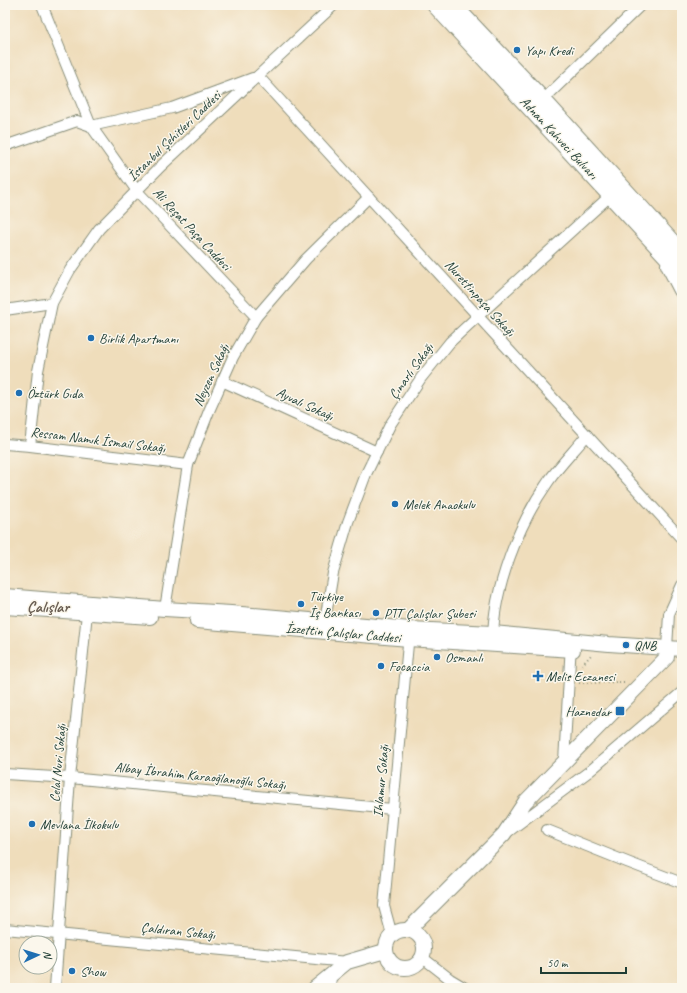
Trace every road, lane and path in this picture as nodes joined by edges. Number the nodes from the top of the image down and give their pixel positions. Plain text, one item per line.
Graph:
1 (42, 5) edge
2 (334, 5) edge
3 (435, 5) edge
4 (453, 5) edge
5 (641, 5) edge
6 (258, 76) junction
7 (544, 100) junction
8 (91, 126) junction
9 (5, 146) edge
10 (137, 191) junction
11 (611, 195) junction
12 (369, 197) junction
13 (662, 251) junction
14 (682, 253) edge
15 (682, 272) edge
16 (682, 290) edge
17 (52, 303) junction
18 (5, 310) edge
19 (478, 316) junction
20 (256, 317) junction
21 (222, 381) junction
22 (587, 435) junction
23 (5, 444) edge
24 (30, 446) junction
25 (377, 452) junction
26 (188, 465) junction
27 (682, 539) edge
28 (682, 585) edge
29 (5, 596) edge
30 (5, 607) edge
31 (165, 609) junction
32 (87, 613) junction
33 (325, 621) junction
34 (409, 634) junction
35 (493, 639) junction
36 (571, 645) junction
37 (682, 648) edge
38 (595, 651) junction
39 (667, 652) junction
40 (682, 658) edge
41 (582, 664) dead end
42 (628, 682) dead end
43 (570, 683) junction
44 (682, 692) edge
45 (564, 762) junction
46 (5, 774) edge
47 (70, 778) junction
48 (392, 809) junction
49 (547, 830) dead end
50 (504, 834) junction
51 (682, 883) edge
52 (5, 929) edge
53 (408, 930) junction
54 (59, 934) junction
55 (392, 935) junction
56 (385, 952) junction
57 (423, 958) junction
58 (347, 962) junction
59 (330, 982) edge
60 (449, 983) edge
61 (55, 988) edge
62 (315, 988) edge
63 (465, 988) edge

1 - 8 street, Ali Reşat Paşa Caddesi
2 - 6 street, İstanbul Şehitleri Caddesi
3 - 11 main road, Adnan Kahveci Bulvarı
4 - 7 main road, Adnan Kahveci Bulvarı
5 - 7 street
6 - 8 street
6 - 10 street, İstanbul Şehitleri Caddesi
6 - 12 street, Nurettinpaşa Sokağı
7 - 14 main road, Adnan Kahveci Bulvarı
8 - 9 street
8 - 10 street, Ali Reşat Paşa Caddesi
10 - 17 street, İstanbul Şehitleri Caddesi
10 - 20 street, Ali Reşat Paşa Caddesi
11 - 13 main road, Adnan Kahveci Bulvarı
11 - 19 street, Çınarlı Sokağı
12 - 19 street, Nurettinpaşa Sokağı
12 - 20 street, Neyzen Sokağı
13 - 15 main road, Adnan Kahveci Bulvarı
13 - 16 main road
17 - 18 street
17 - 24 street, İstanbul Şehitleri Caddesi
19 - 22 street, Nurettinpaşa Sokağı
19 - 25 street, Çınarlı Sokağı
20 - 21 street, Neyzen Sokağı
21 - 25 street, Ayvalı Sokağı
21 - 26 street, Neyzen Sokağı
22 - 27 street, Nurettinpaşa Sokağı
22 - 35 street
23 - 24 street, Ressam Namık İsmail Sokağı
24 - 26 street, Ressam Namık İsmail Sokağı
25 - 33 street, Çınarlı Sokağı
26 - 31 street, Neyzen Sokağı
28 - 39 street
29 - 31 main road, İzzettin Çalışlar Caddesi
30 - 32 main road, İzzettin Çalışlar Caddesi
31 - 33 main road, İzzettin Çalışlar Caddesi
32 - 34 main road, İzzettin Çalışlar Caddesi
32 - 47 street, Celal Nuri Sokağı
33 - 34 main road, İzzettin Çalışlar Caddesi
34 - 35 main road, İzzettin Çalışlar Caddesi
34 - 48 street, Ihlamur Sokağı
35 - 36 main road, İzzettin Çalışlar Caddesi
36 - 38 main road, İzzettin Çalışlar Caddesi
36 - 39 main road, İzzettin Çalışlar Caddesi
36 - 43 street
37 - 39 main road
38 - 39 main road, İzzettin Çalışlar Caddesi
38 - 41 path
39 - 40 main road, İzzettin Çalışlar Caddesi
39 - 45 main road
42 - 43 path
43 - 45 street
44 - 50 street
45 - 50 main road
46 - 47 street, Albay İbrahim Karaoğlanoğlu Sokağı
47 - 48 street, Albay İbrahim Karaoğlanoğlu Sokağı
47 - 54 street, Celal Nuri Sokağı
48 - 55 street, Ihlamur Sokağı
49 - 51 street
50 - 53 main road
52 - 54 street, Çaldıran Sokağı
53 - 55 main road
53 - 57 main road
54 - 58 street, Çaldıran Sokağı
54 - 61 street, Celal Nuri Sokağı
55 - 56 main road
56 - 57 main road
56 - 58 main road
57 - 60 street
58 - 59 main road
59 - 62 main road
60 - 63 street

